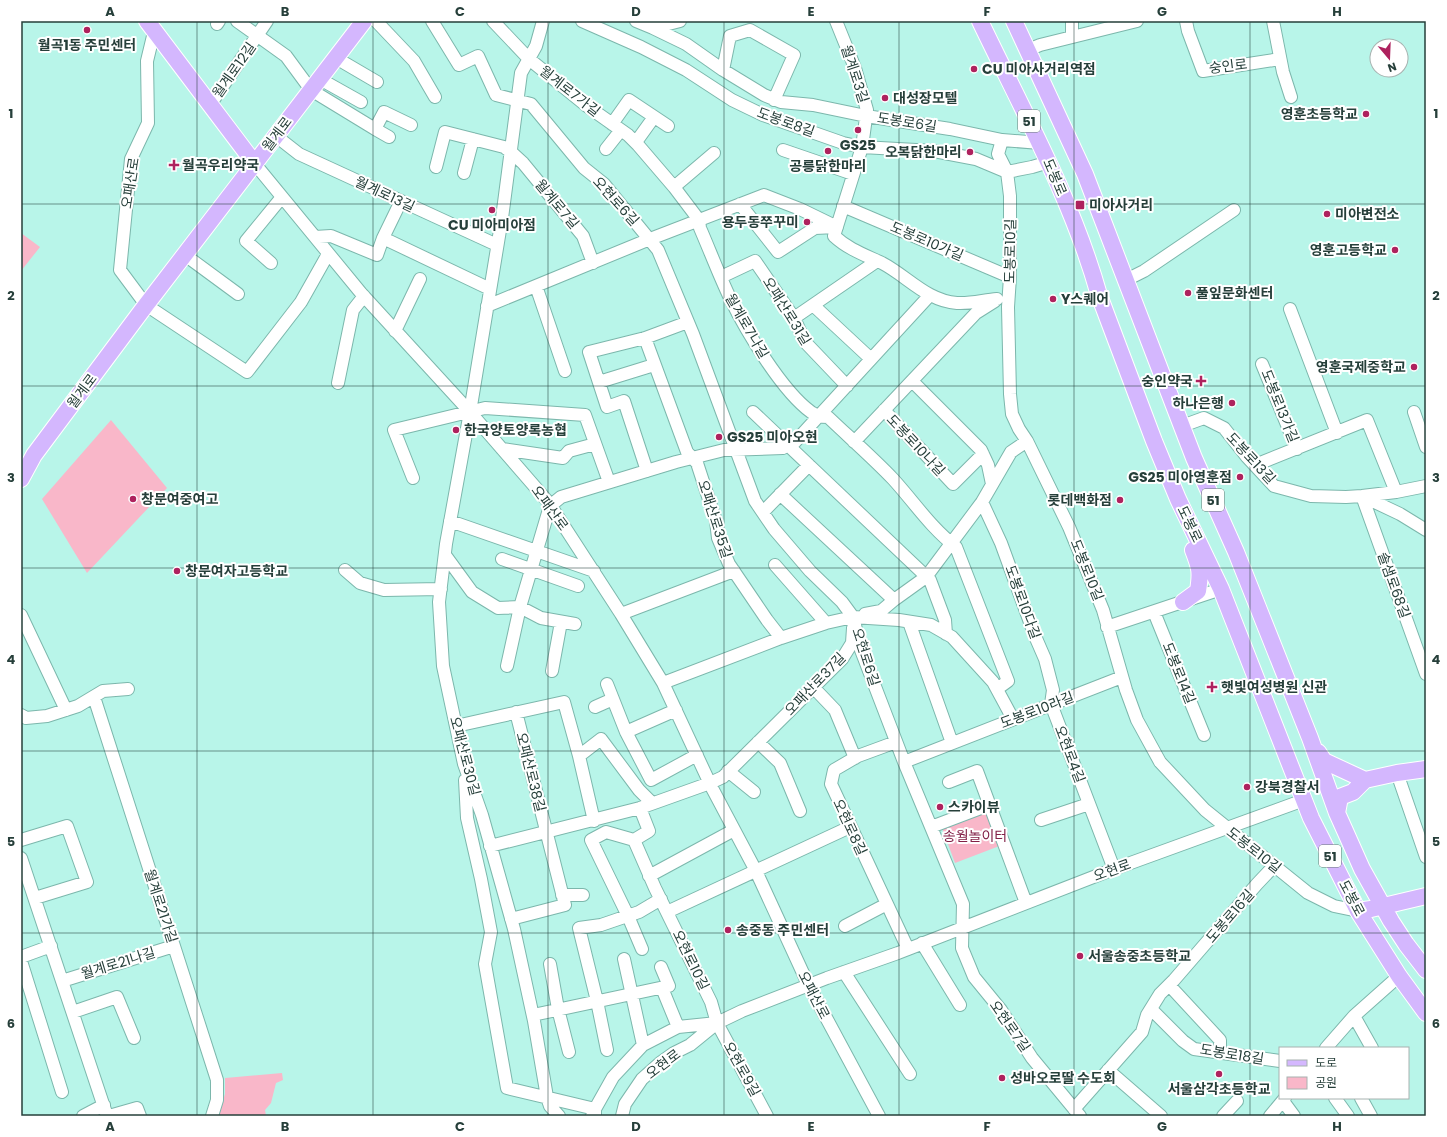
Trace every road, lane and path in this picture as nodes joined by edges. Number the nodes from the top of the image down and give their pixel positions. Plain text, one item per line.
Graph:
1 (237, 21) edge
2 (267, 21) edge
3 (364, 21) edge
4 (376, 21) edge
5 (432, 21) edge
6 (493, 21) edge
7 (543, 21) edge
8 (582, 21) edge
9 (636, 21) edge
10 (680, 21) edge
11 (836, 21) edge
12 (980, 21) edge
13 (1014, 21) edge
14 (1072, 21) edge
15 (1137, 21) edge
16 (1186, 21) edge
17 (1273, 21) edge
18 (151, 26) edge
19 (653, 28) junction
20 (258, 36) junction
21 (1072, 37) junction
22 (1028, 50) junction
23 (336, 58) junction
24 (529, 59) junction
25 (1280, 59) junction
26 (723, 70) junction
27 (377, 82) dead end
28 (316, 84) junction
29 (435, 97) dead end
30 (1291, 97) dead end
31 (518, 100) junction
32 (774, 100) junction
33 (361, 102) dead end
34 (210, 105) junction
35 (866, 116) junction
36 (654, 117) junction
37 (411, 125) dead end
38 (668, 126) dead end
39 (616, 127) junction
40 (375, 129) junction
41 (276, 136) junction
42 (389, 137) dead end
43 (473, 139) junction
44 (1002, 140) junction
45 (636, 142) junction
46 (1040, 143) junction
47 (862, 147) junction
48 (606, 150) dead end
49 (783, 150) dead end
50 (511, 152) junction
51 (714, 153) dead end
52 (1049, 162) junction
53 (255, 164) junction
54 (436, 167) dead end
55 (1006, 172) junction
56 (464, 173) dead end
57 (853, 174) junction
58 (674, 186) junction
59 (282, 197) junction
60 (401, 201) junction
61 (740, 204) junction
62 (843, 206) junction
63 (1234, 210) dead end
64 (700, 220) junction
65 (837, 227) junction
66 (315, 237) junction
67 (383, 238) junction
68 (650, 239) junction
69 (497, 245) junction
70 (328, 254) junction
71 (185, 256) junction
72 (877, 261) junction
73 (593, 262) junction
74 (272, 263) dead end
75 (721, 277) junction
76 (1010, 277) junction
77 (420, 279) dead end
78 (1126, 280) junction
79 (536, 286) junction
80 (490, 289) junction
81 (1009, 291) junction
82 (238, 294) dead end
83 (930, 295) junction
84 (364, 296) junction
85 (997, 299) junction
86 (146, 305) junction
87 (813, 305) junction
88 (487, 306) junction
89 (1290, 310) dead end
90 (794, 318) junction
91 (688, 322) junction
92 (395, 331) junction
93 (644, 338) junction
94 (872, 359) junction
95 (1262, 364) dead end
96 (654, 365) junction
97 (565, 371) dead end
98 (912, 381) junction
99 (599, 382) junction
100 (338, 383) dead end
101 (847, 386) junction
102 (884, 410) junction
103 (470, 412) junction
104 (753, 412) dead end
105 (1414, 412) dead end
106 (818, 417) junction
107 (1182, 426) junction
108 (1337, 433) junction
109 (1027, 441) junction
110 (854, 442) junction
111 (595, 444) junction
112 (789, 446) junction
113 (1426, 447) edge
114 (502, 449) junction
115 (735, 449) junction
116 (1297, 449) junction
117 (1158, 451) junction
118 (983, 454) junction
119 (692, 458) junction
120 (27, 459) edge
121 (809, 465) junction
122 (1255, 465) junction
123 (647, 471) junction
124 (413, 478) dead end
125 (21, 479) edge
126 (609, 482) junction
127 (992, 484) junction
128 (1426, 486) edge
129 (1396, 492) junction
130 (780, 494) junction
131 (1362, 496) junction
132 (982, 502) junction
133 (550, 506) junction
134 (763, 512) junction
135 (450, 521) junction
136 (1426, 530) edge
137 (951, 543) junction
138 (538, 551) junction
139 (445, 555) junction
140 (502, 559) dead end
141 (775, 564) dead end
142 (532, 569) junction
143 (345, 570) dead end
144 (734, 571) junction
145 (594, 572) junction
146 (926, 577) junction
147 (578, 586) dead end
148 (441, 589) junction
149 (1221, 589) junction
150 (894, 600) junction
151 (1183, 602) junction
152 (520, 607) junction
153 (1154, 612) junction
154 (621, 614) junction
155 (21, 615) edge
156 (853, 617) junction
157 (561, 622) junction
158 (909, 622) junction
159 (826, 623) junction
160 (575, 624) dead end
161 (1108, 627) junction
162 (946, 634) junction
163 (781, 638) junction
164 (507, 666) dead end
165 (552, 671) dead end
166 (1426, 674) edge
167 (1122, 676) junction
168 (663, 683) junction
169 (607, 684) dead end
170 (813, 687) junction
171 (128, 689) dead end
172 (997, 689) junction
173 (94, 697) junction
174 (613, 699) junction
175 (1051, 704) junction
176 (595, 707) dead end
177 (66, 710) junction
178 (676, 710) junction
179 (516, 712) junction
180 (21, 715) edge
181 (1014, 719) junction
182 (456, 726) junction
183 (626, 732) junction
184 (1204, 735) dead end
185 (1310, 738) junction
186 (758, 742) junction
187 (896, 742) junction
188 (952, 743) junction
189 (697, 754) junction
190 (579, 756) junction
191 (855, 758) junction
192 (904, 762) junction
193 (464, 764) junction
194 (1426, 769) edge
195 (728, 771) junction
196 (1397, 773) junction
197 (1365, 780) junction
198 (949, 782) dead end
199 (710, 783) junction
200 (754, 792) dead end
201 (1304, 800) junction
202 (652, 803) junction
203 (1089, 804) junction
204 (989, 805) junction
205 (640, 808) junction
206 (800, 811) dead end
207 (1337, 813) junction
208 (594, 820) junction
209 (1041, 820) dead end
210 (850, 827) junction
211 (931, 827) junction
212 (1227, 829) junction
213 (734, 830) junction
214 (547, 832) junction
215 (21, 840) edge
216 (634, 840) junction
217 (490, 846) junction
218 (1426, 857) edge
219 (21, 858) edge
220 (1275, 865) junction
221 (1114, 869) junction
222 (756, 871) junction
223 (649, 876) junction
224 (583, 895) dead end
225 (1426, 896) edge
226 (35, 898) junction
227 (660, 899) junction
228 (564, 900) junction
229 (1026, 903) junction
230 (887, 904) junction
231 (1383, 906) junction
232 (1358, 911) junction
233 (667, 912) junction
234 (628, 916) junction
235 (511, 919) junction
236 (845, 926) dead end
237 (962, 927) junction
238 (922, 943) junction
239 (51, 946) junction
240 (174, 946) junction
241 (642, 949) dead end
242 (908, 949) junction
243 (624, 959) dead end
244 (21, 962) edge
245 (550, 964) dead end
246 (661, 967) dead end
247 (1426, 970) edge
248 (844, 972) junction
249 (1400, 976) junction
250 (62, 981) junction
251 (808, 985) junction
252 (1169, 985) junction
253 (662, 988) junction
254 (631, 994) junction
255 (597, 1001) junction
256 (960, 1005) dead end
257 (558, 1009) junction
258 (1151, 1009) junction
259 (72, 1012) junction
260 (1426, 1013) edge
261 (533, 1014) junction
262 (1354, 1016) junction
263 (717, 1023) junction
264 (678, 1027) junction
265 (134, 1038) dead end
266 (643, 1045) junction
267 (1329, 1047) edge
268 (1371, 1047) edge
269 (607, 1050) dead end
270 (569, 1052) dead end
271 (1220, 1052) junction
272 (1279, 1061) edge
273 (1108, 1070) junction
274 (910, 1074) dead end
275 (62, 1092) dead end
276 (547, 1097) junction
277 (1284, 1099) edge
278 (1336, 1099) edge
279 (1362, 1099) edge
280 (1238, 1101) dead end
281 (107, 1112) edge
282 (1077, 1113) edge
283 (594, 1114) edge
284 (83, 1116) edge
285 (140, 1116) edge
286 (212, 1116) edge
287 (559, 1116) edge
288 (622, 1116) edge
289 (767, 1116) edge
290 (879, 1116) edge
291 (1161, 1116) edge
292 (1223, 1116) edge
293 (1270, 1116) edge
294 (1294, 1116) edge
295 (1348, 1116) edge
296 (1371, 1116) edge

1 - 20 street, 월계로12길
2 - 20 street, 월계로12길
3 - 23 main road, 월계로
4 - 29 street
5 - 31 street
6 - 24 street
7 - 24 street
8 - 47 street, 도봉로8길
9 - 19 street, 도봉로6길
10 - 19 street
11 - 35 street, 월계로3길
12 - 46 main road, 도봉로 / 51
13 - 22 main road, 도봉로 / 51
14 - 21 street
15 - 21 street
16 - 25 street, 숭인로
17 - 25 street
18 - 34 main road, 오패산로
18 - 86 street, 오패산로
19 - 26 street, 도봉로6길
20 - 28 street, 월계로12길
20 - 34 street, 월계로12길
21 - 22 street
22 - 78 main road, 도봉로 / 51
23 - 27 street
23 - 28 main road, 월계로
24 - 31 street
24 - 39 street, 월계로7가길
25 - 30 street
26 - 32 street, 도봉로6길
26 - 32 street
28 - 33 street
28 - 40 street
28 - 41 main road, 월계로
31 - 50 street
31 - 68 street, 오현로6길
32 - 35 street, 도봉로6길
34 - 53 main road, 오패산로
35 - 44 street, 도봉로6길
35 - 47 street, 월계로3길
36 - 38 street, 월계로7가길
36 - 39 street, 월계로7가길
36 - 45 street
37 - 40 street
39 - 45 street, 월계로7가길
39 - 48 street, 월계로7가길
40 - 42 street
41 - 53 main road, 월계로
41 - 60 street, 월계로13길
43 - 50 street, 월계로7길
43 - 54 street, 월계로7길
43 - 56 street
44 - 46 street, 도봉로6길
44 - 55 street, 도봉로10길
45 - 58 street, 월계로7가길
46 - 52 main road, 도봉로 / 51
47 - 55 street, 도봉로8길
47 - 57 street, 월계로3길
49 - 57 street
50 - 69 street
50 - 73 street, 월계로7길
51 - 58 street
52 - 55 street
52 - 117 main road, 도봉로 / 51
53 - 59 street, 오패산로
53 - 71 main road, 월계로
55 - 76 street, 도봉로10길
57 - 62 street, 월계로3길
58 - 64 street, 월계로7가길
59 - 66 street, 오패산로
59 - 74 street
60 - 67 street
60 - 69 street, 월계로13길
61 - 64 street
61 - 65 street
61 - 65 street
62 - 65 street, 월계로3길
62 - 76 street, 도봉로10가길
63 - 78 street
64 - 68 street
64 - 75 street, 월계로7나길
65 - 72 street
66 - 67 street
66 - 70 street, 오패산로
67 - 80 street
68 - 73 street
68 - 91 street, 오현로6길
69 - 80 street
70 - 84 street, 오패산로
70 - 86 street
71 - 82 street
71 - 86 main road, 월계로
72 - 83 street
72 - 87 street
73 - 79 street
75 - 90 street, 오패산로31길
75 - 106 street, 월계로7나길
76 - 81 street, 도봉로10길
77 - 92 street
78 - 107 main road, 도봉로 / 51
79 - 88 street
79 - 97 street
80 - 88 street
81 - 85 street, 도봉로10나길
81 - 109 street, 도봉로10길
83 - 85 street
83 - 94 street
84 - 92 street, 오패산로
84 - 100 street
85 - 98 street, 도봉로10나길
86 - 120 main road, 월계로
87 - 90 street
87 - 94 street, 오패산로31길
88 - 103 street
89 - 108 street
90 - 101 street, 오패산로31길
91 - 93 street
91 - 115 street, 오현로6길
92 - 103 street, 오패산로
93 - 96 street
93 - 99 street
94 - 101 street
95 - 116 street, 도봉로13가길
96 - 99 street
96 - 119 street
98 - 102 street, 도봉로10나길
98 - 118 street
99 - 123 street
101 - 106 street
102 - 110 street, 도봉로10나길
102 - 118 street, 도봉로10나길
103 - 111 street
103 - 114 street, 오패산로
103 - 124 street
103 - 135 street, 오패산로30길
104 - 112 street
105 - 113 street
106 - 110 street
106 - 112 street
107 - 122 street, 도봉로13길
107 - 185 main road, 도봉로 / 51
108 - 116 street, 도봉로13가길
108 - 129 street, 도봉로13가길
109 - 127 street
109 - 161 street, 도봉로10길
110 - 137 street
111 - 114 street
111 - 126 street
112 - 115 street
112 - 121 street
114 - 133 street, 오패산로
115 - 119 street
115 - 134 street, 오현로6길
116 - 122 street, 도봉로13가길
117 - 149 main road, 도봉로 / 51
117 - 151 main road
118 - 127 street
119 - 123 street
119 - 144 street, 오패산로35길
120 - 125 main road, 월계로
121 - 130 street
121 - 146 street
122 - 131 street, 도봉로13길
123 - 126 street
126 - 133 street
127 - 132 street
128 - 129 street, 도봉로13길
129 - 131 street, 도봉로13길
130 - 134 street
130 - 150 street
131 - 136 street
131 - 166 street, 솔샘로68길
132 - 137 street
132 - 175 street, 도봉로10다길
133 - 138 street
133 - 145 street, 오패산로
134 - 156 street, 오현로6길
135 - 138 street
135 - 139 street, 오패산로30길
137 - 146 street
137 - 172 street
138 - 142 street
138 - 145 street
139 - 148 street, 오패산로30길
139 - 152 street
140 - 142 street
141 - 159 street
142 - 147 street
142 - 152 street
143 - 148 street
144 - 154 street
144 - 163 street, 오패산로35길
145 - 154 street, 오패산로
146 - 150 street
146 - 162 street
148 - 182 street, 오패산로30길
149 - 151 street
149 - 201 main road, 도봉로 / 51
150 - 156 street
151 - 153 street
152 - 157 street
152 - 164 street
153 - 161 street
153 - 184 street, 도봉로14길
154 - 168 street, 오패산로
155 - 177 street
156 - 158 street
156 - 159 street
156 - 170 street, 오패산로37길
156 - 187 street, 오현로6길
157 - 160 street
157 - 165 street
158 - 162 street
158 - 188 street
159 - 163 street
161 - 167 street, 도봉로10길
162 - 172 street
163 - 168 street
167 - 175 street, 도봉로10라길
167 - 212 street, 도봉로10길
168 - 178 street, 오패산로
169 - 174 street
170 - 186 street, 오패산로37길
170 - 191 street
171 - 173 street
172 - 181 street
173 - 177 street
173 - 240 street, 월계로21가길
174 - 176 street
174 - 183 street
175 - 181 street, 도봉로10라길
175 - 203 street, 오현로4길
177 - 180 street
178 - 183 street
178 - 189 street, 오패산로
179 - 182 street, 오패산로38길
179 - 190 street, 오패산로38길
179 - 214 street, 오패산로38길
181 - 188 street, 도봉로10라길
182 - 193 street, 오패산로30길
183 - 189 street
185 - 197 main road
185 - 207 main road, 도봉로 / 51
186 - 195 street, 오패산로37길
186 - 206 street
187 - 191 street, 오현로8길
187 - 192 street, 오현로6길
188 - 192 street, 도봉로10라길
189 - 199 street, 오패산로
190 - 202 street
190 - 208 street, 오패산로38길
191 - 210 street, 오현로8길
192 - 211 street, 오현로6길
193 - 217 street, 오패산로30길
193 - 276 street
194 - 196 main road
195 - 199 street, 오패산로37길
195 - 200 street
196 - 197 main road
196 - 218 street
197 - 207 main road
198 - 204 street
199 - 202 street
199 - 213 street, 오패산로
201 - 212 street, 오현로
201 - 232 main road, 도봉로 / 51
202 - 205 street
203 - 209 street
203 - 221 street, 오현로4길
204 - 211 street
204 - 229 street
205 - 208 street
205 - 216 street
207 - 231 main road, 도봉로 / 51
208 - 214 street
210 - 222 street
210 - 230 street, 오현로8길
211 - 237 street, 오현로6길
212 - 220 street, 도봉로10길
212 - 221 street, 오현로
213 - 222 street, 오패산로
213 - 223 street
214 - 217 street
214 - 228 street, 오패산로38길
215 - 226 street
216 - 223 street, 오현로10길
216 - 234 street
217 - 235 street, 오패산로30길
219 - 226 street, 월계로21나길
220 - 232 street, 도봉로10길
220 - 252 street, 도봉로16길
221 - 229 street, 오현로
222 - 233 street
222 - 251 street, 오패산로
223 - 227 street, 오현로10길
224 - 228 street
225 - 231 main road
226 - 239 street, 월계로21나길
227 - 233 street, 오현로10길
227 - 234 street
228 - 235 street
229 - 237 street, 오현로
230 - 236 street
230 - 242 street, 오현로8길
231 - 232 main road
231 - 247 main road, 도봉로 / 51
232 - 249 main road, 도봉로 / 51
233 - 263 street, 오현로10길
234 - 241 street
234 - 255 street
235 - 261 street, 오패산로30길
237 - 238 street, 오현로
237 - 282 street, 오현로7길
238 - 242 street, 오현로
238 - 256 street
239 - 244 street
239 - 250 street, 월계로21나길
240 - 250 street, 월계로21나길
240 - 286 street, 월계로21가길
242 - 248 street, 오현로
243 - 254 street, 오현로
244 - 275 street
245 - 257 street
246 - 253 street
248 - 251 street, 오현로
248 - 274 street
249 - 260 main road, 도봉로 / 51
249 - 262 street
250 - 259 street, 월계로21나길
251 - 263 street, 오현로
251 - 290 street, 오패산로
252 - 258 street, 도봉로16길
252 - 271 street
253 - 254 street
253 - 264 street, 오현로
254 - 255 street
254 - 266 street, 오현로
255 - 257 street
255 - 269 street
257 - 261 street
257 - 270 street
258 - 271 street, 도봉로18길
258 - 273 street, 도봉로16길
259 - 265 street
259 - 281 street, 월계로21나길
261 - 276 street, 오패산로30길
262 - 267 street
262 - 268 street
263 - 264 street, 오현로
263 - 288 street, 오현로
263 - 289 street, 오현로9길
264 - 266 street, 오현로
266 - 283 street, 오현로
271 - 272 street, 도봉로18길
273 - 282 street, 도봉로16길
273 - 291 street
276 - 283 street
276 - 287 street
277 - 293 street
277 - 294 street
278 - 295 street
279 - 296 street
280 - 292 street
281 - 284 street
281 - 285 street

